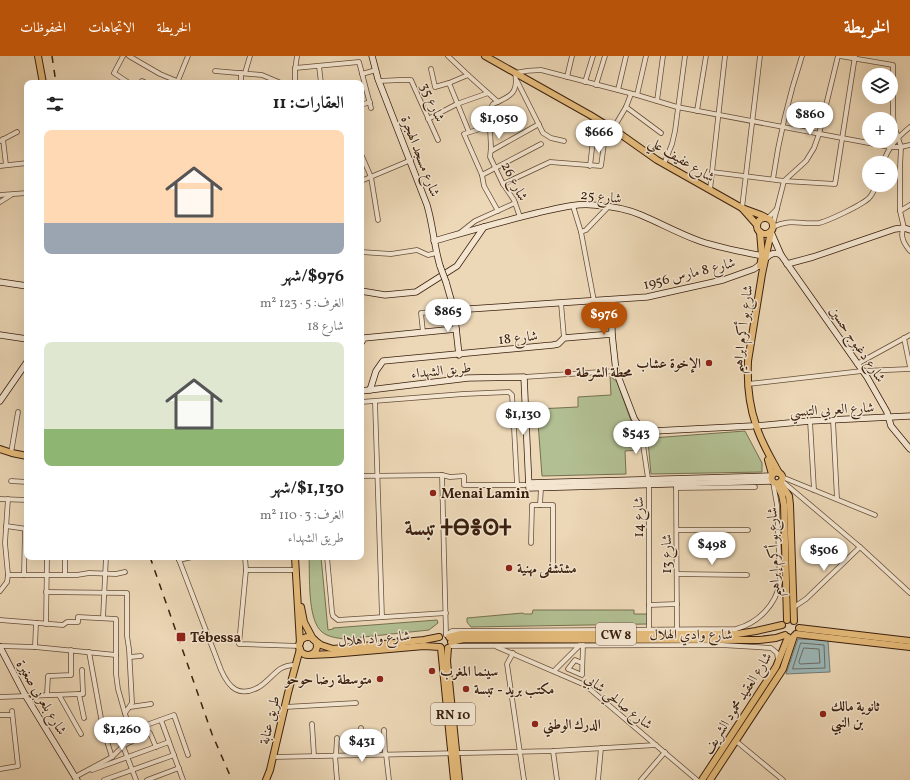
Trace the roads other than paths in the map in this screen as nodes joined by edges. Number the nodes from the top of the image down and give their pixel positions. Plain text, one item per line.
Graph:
1 (38, 56) edge
2 (123, 56) edge
3 (129, 56) edge
4 (188, 56) edge
5 (250, 56) edge
6 (297, 56) edge
7 (372, 56) edge
8 (448, 56) edge
9 (486, 56) edge
10 (572, 56) edge
11 (593, 56) edge
12 (605, 56) edge
13 (626, 56) edge
14 (646, 56) edge
15 (663, 56) edge
16 (685, 56) edge
17 (706, 56) edge
18 (725, 56) edge
19 (760, 56) edge
20 (802, 56) edge
21 (839, 56) edge
22 (854, 57) edge
23 (319, 66) junction
24 (295, 68) junction
25 (431, 69) dead end
26 (376, 70) junction
27 (215, 71) dead end
28 (243, 73) junction
29 (515, 73) junction
30 (362, 74) junction
31 (468, 75) junction
32 (567, 77) junction
33 (42, 80) edge
34 (124, 80) edge
35 (173, 80) edge
36 (178, 80) edge
37 (242, 80) edge
38 (272, 80) edge
39 (295, 80) edge
40 (320, 80) edge
41 (364, 80) edge
42 (364, 81) edge
43 (379, 81) junction
44 (516, 81) junction
45 (585, 82) junction
46 (448, 83) junction
47 (596, 85) junction
48 (618, 90) junction
49 (488, 93) junction
50 (631, 94) junction
51 (637, 95) junction
52 (657, 101) junction
53 (370, 102) junction
54 (498, 102) junction
55 (364, 104) edge
56 (457, 104) junction
57 (626, 106) junction
58 (677, 107) junction
59 (372, 108) dead end
60 (697, 111) junction
61 (893, 112) edge
62 (718, 115) junction
63 (428, 119) junction
64 (752, 121) junction
65 (538, 124) junction
66 (489, 126) junction
67 (782, 127) junction
68 (910, 127) edge
69 (614, 129) junction
70 (17, 132) dead end
71 (469, 132) junction
72 (661, 132) dead end
73 (819, 134) junction
74 (898, 137) edge
75 (841, 138) junction
76 (1, 140) edge
77 (438, 140) dead end
78 (593, 140) dead end
79 (898, 140) edge
80 (564, 141) dead end
81 (862, 142) edge
82 (541, 144) dead end
83 (910, 145) edge
84 (901, 147) junction
85 (491, 151) junction
86 (410, 160) junction
87 (364, 161) edge
88 (24, 163) edge
89 (664, 164) junction
90 (6, 165) junction
91 (0, 166) edge
92 (590, 166) junction
93 (496, 167) junction
94 (712, 172) junction
95 (482, 175) junction
96 (746, 176) junction
97 (371, 177) junction
98 (773, 178) junction
99 (364, 180) edge
100 (784, 181) junction
101 (503, 184) junction
102 (710, 190) junction
103 (874, 192) edge
104 (24, 193) edge
105 (12, 194) junction
106 (0, 195) edge
107 (0, 202) edge
108 (515, 203) junction
109 (910, 205) edge
110 (573, 206) junction
111 (608, 206) junction
112 (742, 208) junction
113 (777, 209) junction
114 (498, 211) junction
115 (900, 211) junction
116 (520, 217) junction
117 (767, 218) junction
118 (378, 220) dead end
119 (757, 225) junction
120 (484, 227) junction
121 (773, 228) junction
122 (904, 228) junction
123 (910, 230) edge
124 (581, 232) junction
125 (760, 232) junction
126 (459, 234) junction
127 (434, 241) junction
128 (910, 251) edge
129 (364, 252) edge
130 (436, 253) junction
131 (781, 255) junction
132 (764, 257) junction
133 (761, 264) junction
134 (788, 264) junction
135 (0, 282) edge
136 (24, 286) edge
137 (364, 292) edge
138 (612, 300) junction
139 (594, 301) junction
140 (561, 303) junction
141 (454, 310) junction
142 (456, 329) junction
143 (423, 332) junction
144 (612, 334) junction
145 (0, 335) edge
146 (910, 335) edge
147 (364, 338) edge
148 (564, 338) junction
149 (904, 338) junction
150 (24, 339) edge
151 (458, 355) junction
152 (857, 364) junction
153 (24, 366) edge
154 (910, 368) edge
155 (616, 371) junction
156 (862, 371) junction
157 (524, 377) junction
158 (748, 384) junction
159 (370, 390) junction
160 (364, 391) edge
161 (0, 402) edge
162 (364, 402) edge
163 (375, 402) junction
164 (18, 412) dead end
165 (910, 416) edge
166 (888, 418) junction
167 (834, 420) junction
168 (810, 421) junction
169 (754, 426) junction
170 (643, 429) junction
171 (910, 449) edge
172 (4, 451) edge
173 (24, 455) edge
174 (442, 475) junction
175 (364, 476) edge
176 (377, 476) junction
177 (777, 479) junction
178 (11, 481) dead end
179 (24, 482) edge
180 (648, 483) junction
181 (676, 483) junction
182 (518, 484) junction
183 (528, 485) junction
184 (755, 487) dead end
185 (541, 488) junction
186 (814, 490) junction
187 (0, 499) edge
188 (8, 499) junction
189 (837, 499) junction
190 (24, 500) edge
191 (540, 505) junction
192 (875, 515) dead end
193 (6, 526) junction
194 (24, 529) edge
195 (676, 530) junction
196 (748, 530) dead end
197 (531, 543) dead end
198 (860, 547) junction
199 (25, 560) edge
200 (47, 560) edge
201 (65, 560) edge
202 (106, 560) edge
203 (178, 560) edge
204 (245, 560) edge
205 (294, 560) edge
206 (298, 560) edge
207 (327, 560) edge
208 (553, 569) dead end
209 (246, 570) junction
210 (295, 570) junction
211 (125, 572) dead end
212 (105, 573) junction
213 (65, 574) junction
214 (677, 574) junction
215 (8, 575) junction
216 (24, 575) junction
217 (46, 575) junction
218 (747, 575) dead end
219 (0, 591) edge
220 (46, 592) junction
221 (104, 592) junction
222 (910, 593) edge
223 (649, 604) junction
224 (677, 604) junction
225 (794, 607) junction
226 (446, 613) junction
227 (764, 613) joint
228 (382, 616) junction
229 (103, 618) junction
230 (0, 620) edge
231 (787, 620) junction
232 (794, 621) junction
233 (36, 623) junction
234 (46, 624) junction
235 (782, 625) junction
236 (677, 629) junction
237 (736, 629) junction
238 (649, 630) junction
239 (714, 630) junction
240 (726, 634) junction
241 (792, 634) junction
242 (439, 637) junction
243 (314, 640) junction
244 (910, 640) edge
245 (449, 642) junction
246 (581, 645) junction
247 (0, 646) edge
248 (300, 646) junction
249 (495, 646) junction
250 (35, 647) junction
251 (910, 647) edge
252 (440, 648) junction
253 (71, 650) junction
254 (89, 652) junction
255 (513, 653) junction
256 (2, 654) edge
257 (308, 655) junction
258 (116, 656) junction
259 (141, 656) dead end
260 (130, 657) junction
261 (582, 663) dead end
262 (779, 663) junction
263 (295, 665) junction
264 (82, 670) dead end
265 (554, 671) junction
266 (79, 694) junction
267 (47, 695) junction
268 (59, 695) junction
269 (26, 696) junction
270 (0, 697) edge
271 (356, 703) dead end
272 (151, 704) dead end
273 (285, 706) junction
274 (130, 707) junction
275 (126, 713) junction
276 (0, 715) edge
277 (84, 718) dead end
278 (161, 720) junction
279 (312, 724) dead end
280 (361, 728) dead end
281 (384, 730) dead end
282 (130, 731) junction
283 (81, 734) dead end
284 (337, 738) dead end
285 (736, 741) junction
286 (131, 742) junction
287 (169, 742) junction
288 (656, 745) junction
289 (123, 746) junction
290 (156, 747) junction
291 (602, 748) junction
292 (553, 751) junction
293 (521, 752) junction
294 (665, 752) junction
295 (385, 754) junction
296 (453, 754) junction
297 (174, 755) junction
298 (188, 755) dead end
299 (335, 755) junction
300 (362, 755) junction
301 (314, 756) junction
302 (112, 757) junction
303 (273, 757) junction
304 (127, 758) junction
305 (179, 768) junction
306 (0, 769) edge
307 (132, 770) junction
308 (78, 777) edge
309 (267, 778) edge
310 (104, 780) edge
311 (136, 780) edge
312 (147, 780) edge
313 (183, 780) edge
314 (337, 780) edge
315 (389, 780) edge
316 (454, 780) edge
317 (459, 780) edge
318 (524, 780) edge
319 (557, 780) edge
320 (598, 780) edge
321 (641, 780) edge
322 (697, 780) edge
323 (702, 780) edge
324 (710, 780) edge
325 (783, 780) edge

1 - 33 main road
2 - 34 street
3 - 35 street
4 - 36 street
5 - 28 street
6 - 24 street
7 - 26 street, شارع مسجد الهجرة
8 - 31 street
9 - 29 main road, شارع عفيف علي
10 - 32 street
11 - 45 street
12 - 47 street
13 - 48 street
14 - 51 street
15 - 52 street
16 - 58 street
17 - 60 street
18 - 62 street
19 - 64 street
20 - 67 street
21 - 22 street
21 - 73 street
22 - 61 street
22 - 75 street
23 - 24 street
23 - 30 street
23 - 40 street
24 - 39 street
25 - 46 street
26 - 30 street
26 - 43 street, شارع مسجد الهجرة
27 - 28 street
28 - 37 street
28 - 38 street
29 - 32 street
29 - 44 street
29 - 69 main road, شارع عفيف علي
30 - 41 street
31 - 46 street
31 - 49 street
32 - 45 street
42 - 53 street
43 - 63 street, شارع 35
43 - 86 street, شارع مسجد الهجرة
44 - 54 street, شارع 26
44 - 65 street
45 - 47 street
46 - 56 street
47 - 48 street
48 - 50 street
49 - 54 street
49 - 56 street
50 - 51 street
50 - 57 street
51 - 52 street
52 - 58 street
53 - 55 street
53 - 59 street
54 - 66 street, شارع 26
56 - 63 street
56 - 71 street
57 - 69 street
57 - 72 street
58 - 60 street
58 - 89 street
60 - 62 street
62 - 64 street
62 - 94 street
63 - 77 street, شارع 35
64 - 67 street
64 - 96 street
65 - 80 street
65 - 85 street
66 - 71 street
66 - 85 street, شارع 26
67 - 73 street
67 - 98 street
68 - 74 street
69 - 89 main road, شارع عفيف علي
69 - 92 street
70 - 76 street
71 - 95 street
73 - 75 street
73 - 100 street
75 - 81 street
75 - 100 street
76 - 90 street
78 - 92 street
79 - 84 street
82 - 93 street
83 - 84 street
84 - 115 street
85 - 93 street, شارع 26
86 - 97 street
86 - 127 street, شارع مسجد الهجرة
87 - 97 street
88 - 90 street
89 - 102 main road, شارع عفيف علي
90 - 91 street
92 - 101 street
93 - 95 street
93 - 101 street, شارع 26
94 - 96 street
94 - 102 street
95 - 114 street
96 - 98 street
96 - 112 street
97 - 99 street
97 - 118 street
98 - 100 street
100 - 113 street
101 - 108 street, شارع 26
102 - 112 main road, شارع عفيف علي
103 - 121 street
104 - 105 street
105 - 106 street
105 - 107 street
108 - 114 street
108 - 116 street, شارع 26
109 - 115 street
110 - 111 street, شارع 25
110 - 116 street, شارع 25
110 - 124 street
111 - 124 street
111 - 132 street, شارع 25
112 - 117 main road, شارع عفيف علي
112 - 119 main road, شارع عفيف علي
113 - 117 street
113 - 121 street
114 - 126 street
115 - 122 street
116 - 120 street, شارع 25
117 - 119 main road
117 - 121 main road
119 - 125 main road
120 - 126 street, شارع 25
120 - 137 street
121 - 125 main road
121 - 131 street, شارع دغبوج حسين
121 - 132 main road, شارع بو أكرم ابراهيم
122 - 123 street
122 - 128 street
122 - 134 street
124 - 139 street
125 - 132 main road, شارع بو أكرم ابراهيم
126 - 127 street, شارع 25
127 - 130 street, شارع مسجد الهجرة
129 - 130 street
130 - 141 street, شارع مسجد الهجرة, bridge
131 - 132 street
131 - 134 street, شارع دغبوج حسين
132 - 133 main road, شارع بو أكرم ابراهيم
132 - 158 main road, شارع بو أكرم ابراهيم
133 - 138 street, شارع 8 مارس 1956
133 - 169 main road, شارع بو أكرم ابراهيم
134 - 152 street, شارع دغبوج حسين
135 - 136 street
138 - 139 street, شارع 8 مارس 1956
138 - 144 street
139 - 140 street, شارع 8 مارس 1956
140 - 141 street, شارع 8 مارس 1956
140 - 148 street
141 - 142 street, شارع مسجد الهجرة
141 - 143 street
142 - 143 street
142 - 151 street, شارع مسجد الهجرة
143 - 147 street
144 - 148 street, شارع 18
144 - 155 street
145 - 150 street
146 - 149 street
148 - 151 street, شارع 18
149 - 152 street
149 - 154 street
151 - 159 street, شارع 18
152 - 156 street, شارع دغبوج حسين
153 - 161 street
154 - 156 street
155 - 157 street, طريق الشهداء
155 - 170 street
156 - 158 street
156 - 166 street, شارع دغبوج حسين
157 - 159 street, طريق الشهداء
157 - 183 street
158 - 169 main road, شارع بو أكرم ابراهيم
159 - 160 street, طريق الشهداء
162 - 163 street
163 - 176 street
163 - 182 street
164 - 172 street
165 - 166 street, شارع العربي التبسي
166 - 167 street, شارع العربي التبسي
166 - 171 street, شارع دغبوج حسين
167 - 168 street, شارع العربي التبسي
167 - 189 street
168 - 169 street, شارع العربي التبسي
168 - 186 street
169 - 170 street, شارع العربي التبسي
169 - 177 main road, شارع بو أكرم ابراهيم
170 - 180 street, شارع 14
172 - 173 main road
174 - 176 street
174 - 182 street
174 - 226 street
175 - 176 street
176 - 228 street
177 - 181 street
177 - 186 street
177 - 198 street
177 - 225 main road, شارع بو أكرم إبراهيم
177 - 227 street, شارع بو أكرم إبراهيم
177 - 231 main road, شارع بو أكرم إبراهيم
178 - 179 street
180 - 181 street
180 - 183 street
180 - 185 street
180 - 223 street, شارع 14
181 - 184 street
181 - 195 street, شارع 13
182 - 183 street
183 - 185 street
185 - 191 street
186 - 189 street
187 - 188 street
188 - 190 street
188 - 193 street
189 - 192 street
191 - 197 street
191 - 208 street
193 - 194 street
193 - 215 street
195 - 196 street
195 - 214 street, شارع 13
198 - 222 street
198 - 225 street
199 - 216 street
200 - 217 street
201 - 213 street
202 - 212 street
203 - 263 street
204 - 209 street
205 - 210 main road
206 - 243 main road
207 - 228 street
209 - 210 street
209 - 248 street
210 - 248 main road
211 - 212 street
212 - 213 street
212 - 221 street
213 - 217 street
214 - 218 street
214 - 224 street, شارع 13
215 - 216 street
215 - 219 street
216 - 217 street
217 - 220 street
220 - 221 street
220 - 234 street
221 - 229 street
221 - 260 street
223 - 224 street
223 - 238 street, شارع 14
224 - 236 street, شارع 13
225 - 232 main road, شارع بو أكرم إبراهيم
226 - 228 street
226 - 245 street
227 - 237 street, شارع وادي الهلال
229 - 234 street
229 - 258 street
230 - 233 street
231 - 232 main road
231 - 235 main road
232 - 241 main road
233 - 234 street
233 - 250 street
235 - 240 main road, شارع وادي الهلال / CW 8
235 - 241 main road
236 - 238 street, شارع وادي الهلال
236 - 239 street, شارع وادي الهلال
237 - 239 street, شارع وادي الهلال
237 - 240 street, شارع وادي الهلال
238 - 245 street, شارع وادي الهلال
239 - 240 street, شارع وادي الهلال
240 - 245 main road, شارع وادي الهلال / CW 8
241 - 244 main road, شارع وادي الهلال / CW 8
241 - 245 main road, شارع وادي الهلال / CW 8
241 - 251 main road, شارع وادي الهلال / CW 8
241 - 262 main road, شارع العقيد محمود الشريف
241 - 285 main road, شارع العقيد محمود الشريف
242 - 243 main road, شارع واد اهلال
242 - 245 main road, شارع واد اهلال
242 - 252 main road
243 - 248 main road
243 - 257 main road
245 - 249 street, شارع وادي الهلال
245 - 252 main road, شارع واد اهلال
245 - 296 main road, RN 10
246 - 249 street, شارع وادي الهلال
246 - 261 street
246 - 262 street, شارع وادي الهلال
246 - 265 street
247 - 250 street
247 - 256 street, شارع بلعربي صغيرة
248 - 257 main road
248 - 263 main road, طريق عنابة
249 - 255 street, شارع صالحي شابي
250 - 253 street
252 - 257 main road, شارع واد اهلال
252 - 296 main road, RN 10
253 - 254 street
253 - 267 street
254 - 258 street
254 - 302 street
255 - 265 street, شارع صالحي شابي
255 - 293 street
256 - 269 street, شارع بلعربي صغيرة
257 - 263 main road
258 - 275 street
259 - 260 street
260 - 274 street
262 - 323 main road, شارع العقيد محمود الشريف
263 - 273 main road, طريق عنابة
264 - 266 street
265 - 288 street, شارع صالحي شابي
266 - 268 street
266 - 277 street
267 - 268 street
267 - 269 street
268 - 283 street
269 - 270 street
269 - 308 street, شارع بلعربي صغيرة
271 - 273 street
272 - 274 street
273 - 303 main road, طريق عنابة
274 - 275 street
275 - 282 street
276 - 306 street
278 - 282 street
278 - 287 street
278 - 298 street
279 - 301 street
280 - 300 street
281 - 295 street
282 - 286 street
284 - 299 street
285 - 324 main road, شارع العقيد محمود الشريف
285 - 325 street
286 - 289 street
286 - 290 street
287 - 290 street
287 - 297 street
288 - 291 street
288 - 294 street, شارع صالحي شابي
289 - 302 street
289 - 304 street
290 - 304 street
291 - 292 street
291 - 320 street
292 - 293 street
292 - 319 street
293 - 296 street
293 - 318 street
294 - 321 street
294 - 322 street, شارع صالحي شابي
295 - 296 street
295 - 300 street
295 - 315 street
296 - 316 main road, RN 10
296 - 317 main road, RN 10
297 - 305 street
297 - 307 street
299 - 300 street
299 - 301 street
299 - 314 street
301 - 303 street
302 - 308 street
303 - 309 main road, طريق عنابة
304 - 307 street
304 - 308 street
305 - 312 street
305 - 313 street
307 - 310 street
307 - 311 street

